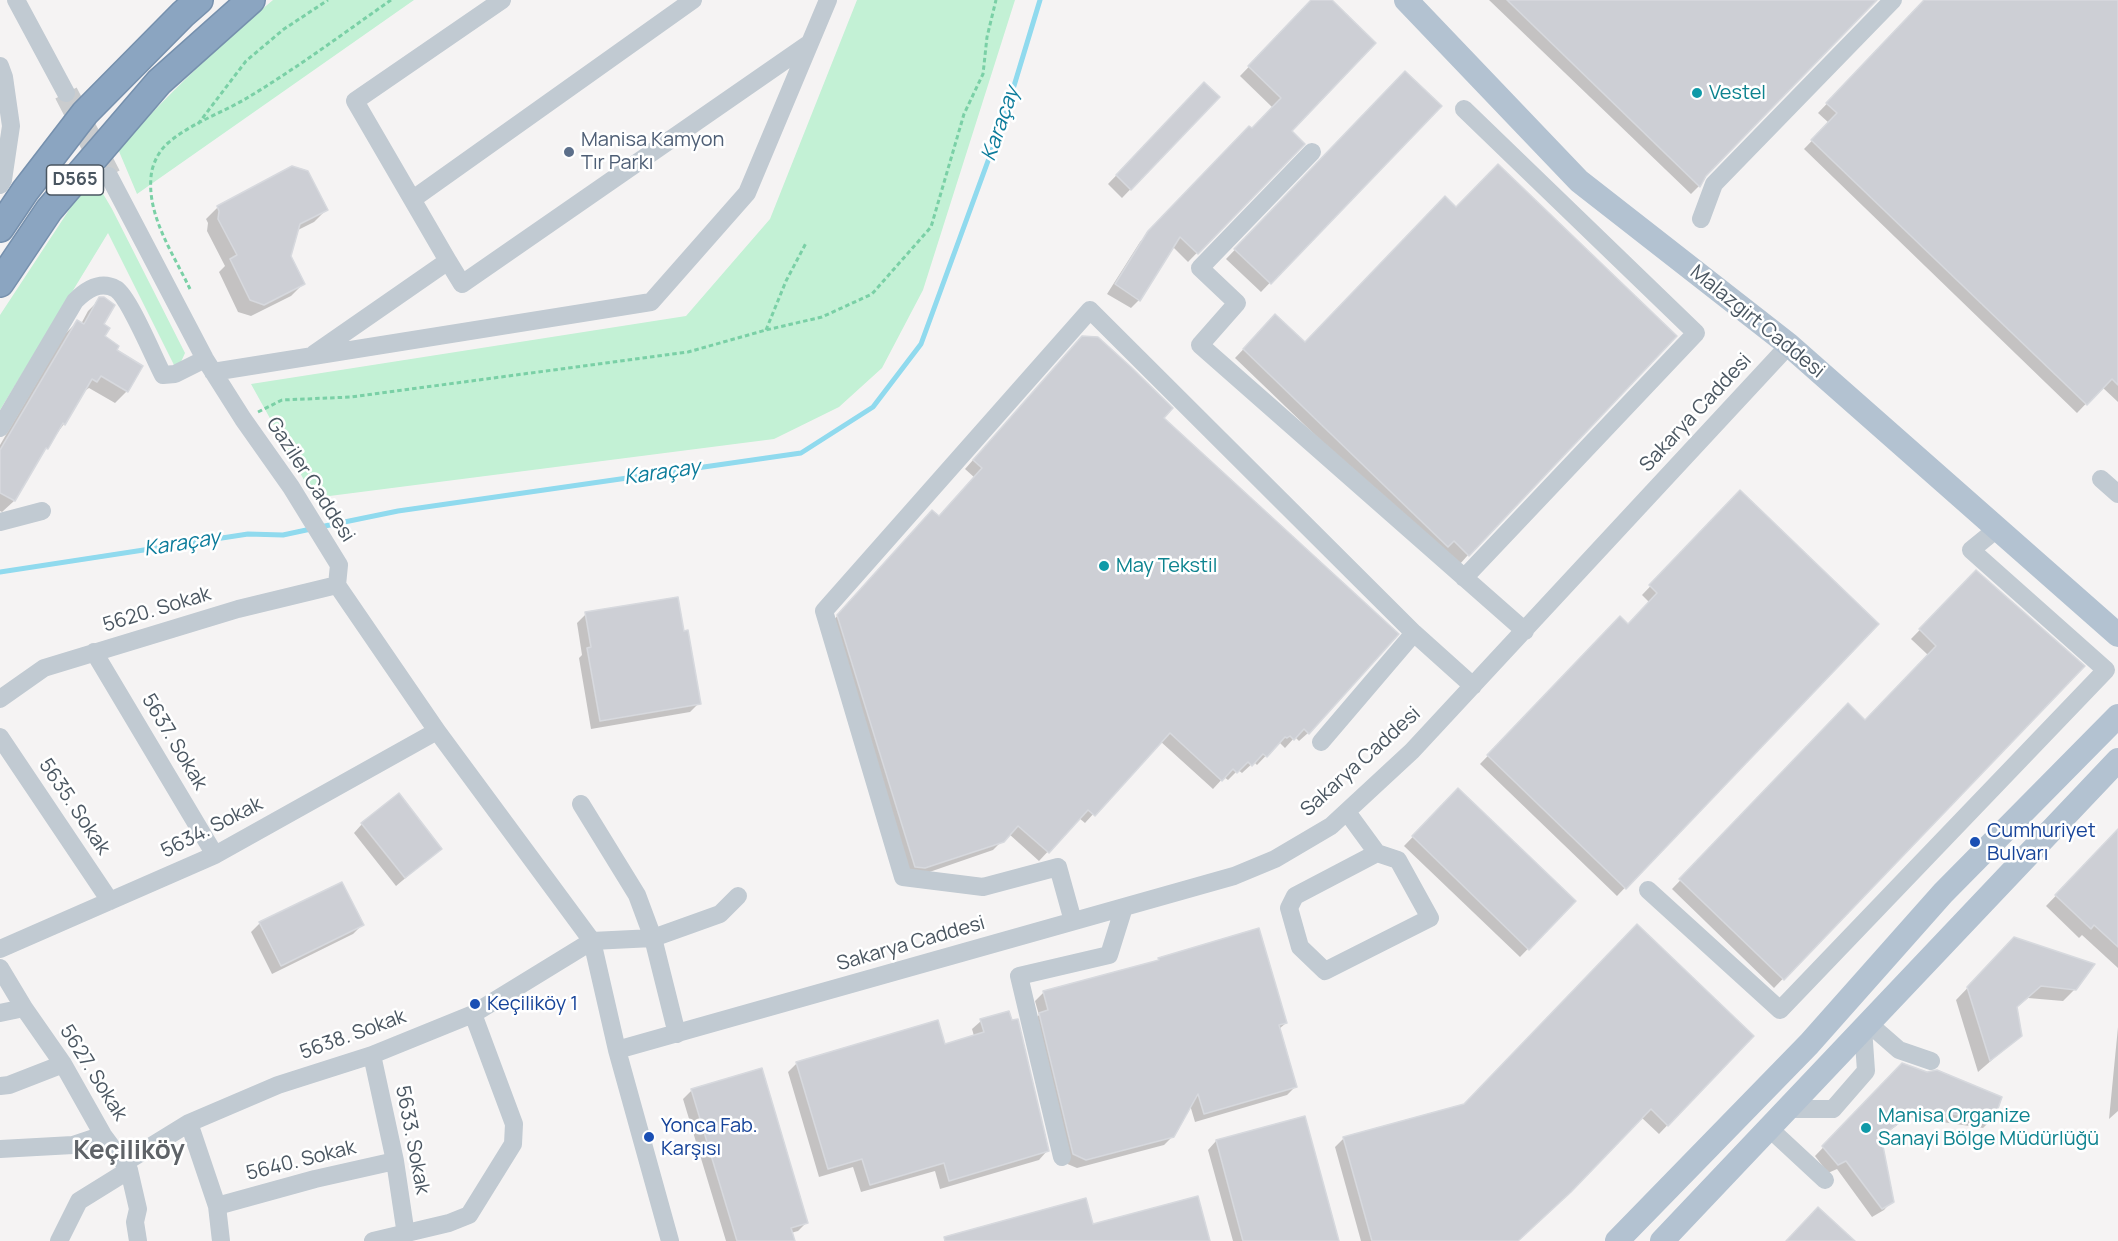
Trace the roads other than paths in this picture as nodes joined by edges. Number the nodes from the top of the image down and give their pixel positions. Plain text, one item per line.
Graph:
1 (16, 0) edge
2 (199, 0) edge
3 (251, 0) edge
4 (502, 0) edge
5 (693, 0) edge
6 (828, 0) edge
7 (1406, 0) edge
8 (1893, 0) edge
9 (810, 43) junction
10 (0, 66) edge
11 (66, 93) tunnel mouth
12 (1464, 109) dead end
13 (1312, 152) dead end
14 (109, 176) tunnel mouth
15 (0, 185) edge
16 (413, 199) junction
17 (1701, 219) dead end
18 (0, 228) edge
19 (448, 261) junction
20 (0, 283) edge
21 (1789, 345) junction
22 (310, 357) junction
23 (209, 365) junction
24 (0, 428) edge
25 (2101, 479) dead end
26 (2118, 494) edge
27 (42, 511) dead end
28 (0, 522) edge
29 (1998, 528) junction
30 (1464, 578) junction
31 (337, 585) junction
32 (1524, 631) junction
33 (1414, 633) junction
34 (2118, 635) edge
35 (94, 652) junction
36 (1473, 686) junction
37 (0, 699) edge
38 (2118, 716) edge
39 (437, 731) junction
40 (0, 737) edge
41 (1321, 742) dead end
42 (2118, 760) edge
43 (581, 804) dead end
44 (1347, 812) junction
45 (1377, 853) junction
46 (216, 855) junction
47 (1648, 890) dead end
48 (738, 896) dead end
49 (110, 902) junction
50 (1124, 907) junction
51 (1073, 921) junction
52 (653, 938) junction
53 (592, 941) junction
54 (0, 949) edge
55 (0, 968) edge
56 (24, 1008) junction
57 (0, 1013) edge
58 (473, 1014) junction
59 (1866, 1026) junction
60 (677, 1034) junction
61 (617, 1050) junction
62 (372, 1055) junction
63 (1931, 1061) dead end
64 (63, 1064) junction
65 (0, 1086) edge
66 (1789, 1109) junction
67 (189, 1123) junction
68 (1770, 1129) junction
69 (104, 1135) junction
70 (0, 1149) edge
71 (1062, 1157) dead end
72 (396, 1161) junction
73 (127, 1166) junction
74 (1825, 1180) dead end
75 (217, 1206) junction
76 (135, 1222) junction
77 (406, 1235) junction
78 (59, 1241) edge
79 (128, 1241) edge
80 (138, 1241) edge
81 (221, 1241) edge
82 (374, 1241) edge
83 (670, 1241) edge
84 (1617, 1241) edge
85 (1662, 1241) edge

1 - 11 street
2 - 18 highway, D565
3 - 20 highway, D565
4 - 16 street
5 - 16 street
6 - 9 street
7 - 21 main road, Malazgirt Caddesi
8 - 17 street
9 - 19 street
9 - 22 street
10 - 15 street
12 - 30 street
13 - 30 street
14 - 23 street, Gaziler Caddesi
16 - 19 street
19 - 22 street
21 - 29 main road, Malazgirt Caddesi
21 - 32 street, Sakarya Caddesi
22 - 23 street
23 - 24 street
23 - 31 street, Gaziler Caddesi
25 - 26 street
27 - 28 street
29 - 34 main road, Malazgirt Caddesi
29 - 47 street
30 - 32 street
31 - 35 street, 5620. Sokak
31 - 39 street
32 - 36 street, Sakarya Caddesi
33 - 36 street
33 - 41 street
33 - 51 street
35 - 37 street, 5620. Sokak
35 - 46 street, 5637. Sokak
36 - 44 street, Sakarya Caddesi
38 - 84 main road
39 - 46 street, 5634. Sokak
39 - 53 street
40 - 49 street, 5635. Sokak
42 - 59 main road
43 - 52 street
44 - 45 street
44 - 50 street, Sakarya Caddesi
45 - 45 street
46 - 49 street, 5634. Sokak
48 - 52 street
49 - 54 street, 5634. Sokak
50 - 51 street, Sakarya Caddesi
50 - 71 street
51 - 60 street, Sakarya Caddesi
52 - 53 street
52 - 60 street
53 - 58 street, 5638. Sokak
53 - 61 street
55 - 56 street, 5627. Sokak
56 - 57 street
56 - 64 street, 5627. Sokak
58 - 62 street, 5638. Sokak
58 - 77 street
59 - 63 street
59 - 66 main road
59 - 66 street
60 - 61 street, Sakarya Caddesi
61 - 83 street
62 - 67 street, 5638. Sokak
62 - 72 street, 5633. Sokak
64 - 65 street
64 - 69 street, 5627. Sokak
66 - 68 main road
67 - 73 street, 5638. Sokak
67 - 75 street
68 - 74 street
68 - 85 main road
69 - 70 street
69 - 73 street, 5627. Sokak
72 - 75 street, 5640. Sokak
72 - 77 street, 5633. Sokak
73 - 76 street, 5627. Sokak
73 - 78 street, 5638. Sokak
75 - 81 street
76 - 79 street
76 - 80 street, 5627. Sokak
77 - 82 street

